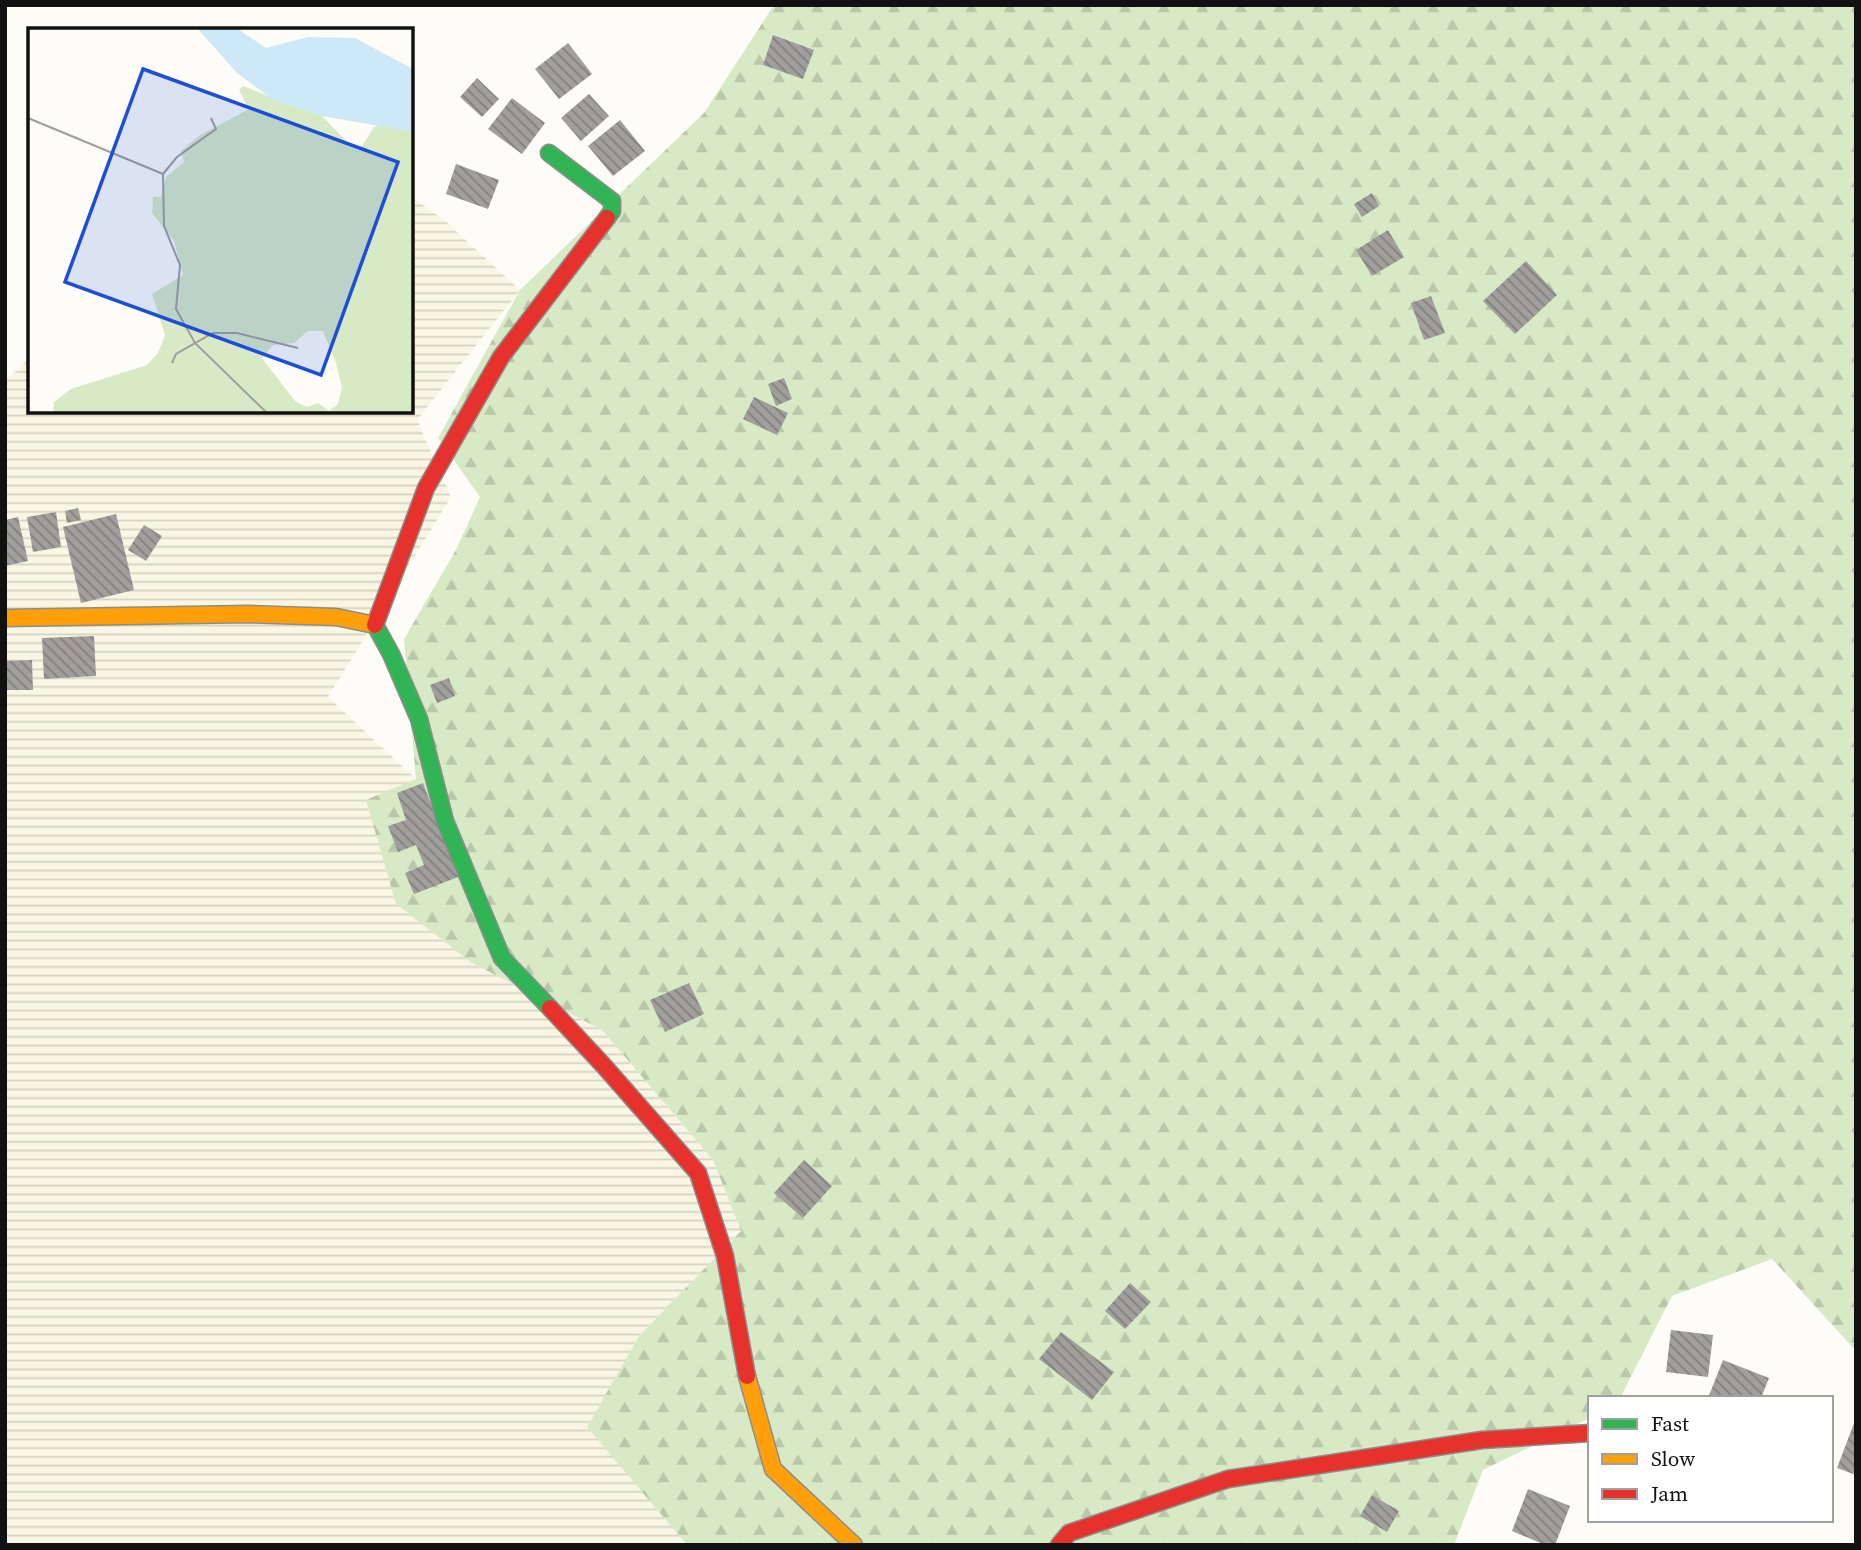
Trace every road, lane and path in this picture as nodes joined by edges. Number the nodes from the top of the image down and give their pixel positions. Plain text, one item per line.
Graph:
1 (549, 153) dead end
2 (5, 618) edge
3 (375, 625) junction
4 (1588, 1433) edge
5 (855, 1545) edge
6 (1059, 1545) edge

1 - 3 street
2 - 3 street
3 - 5 street
4 - 6 street

